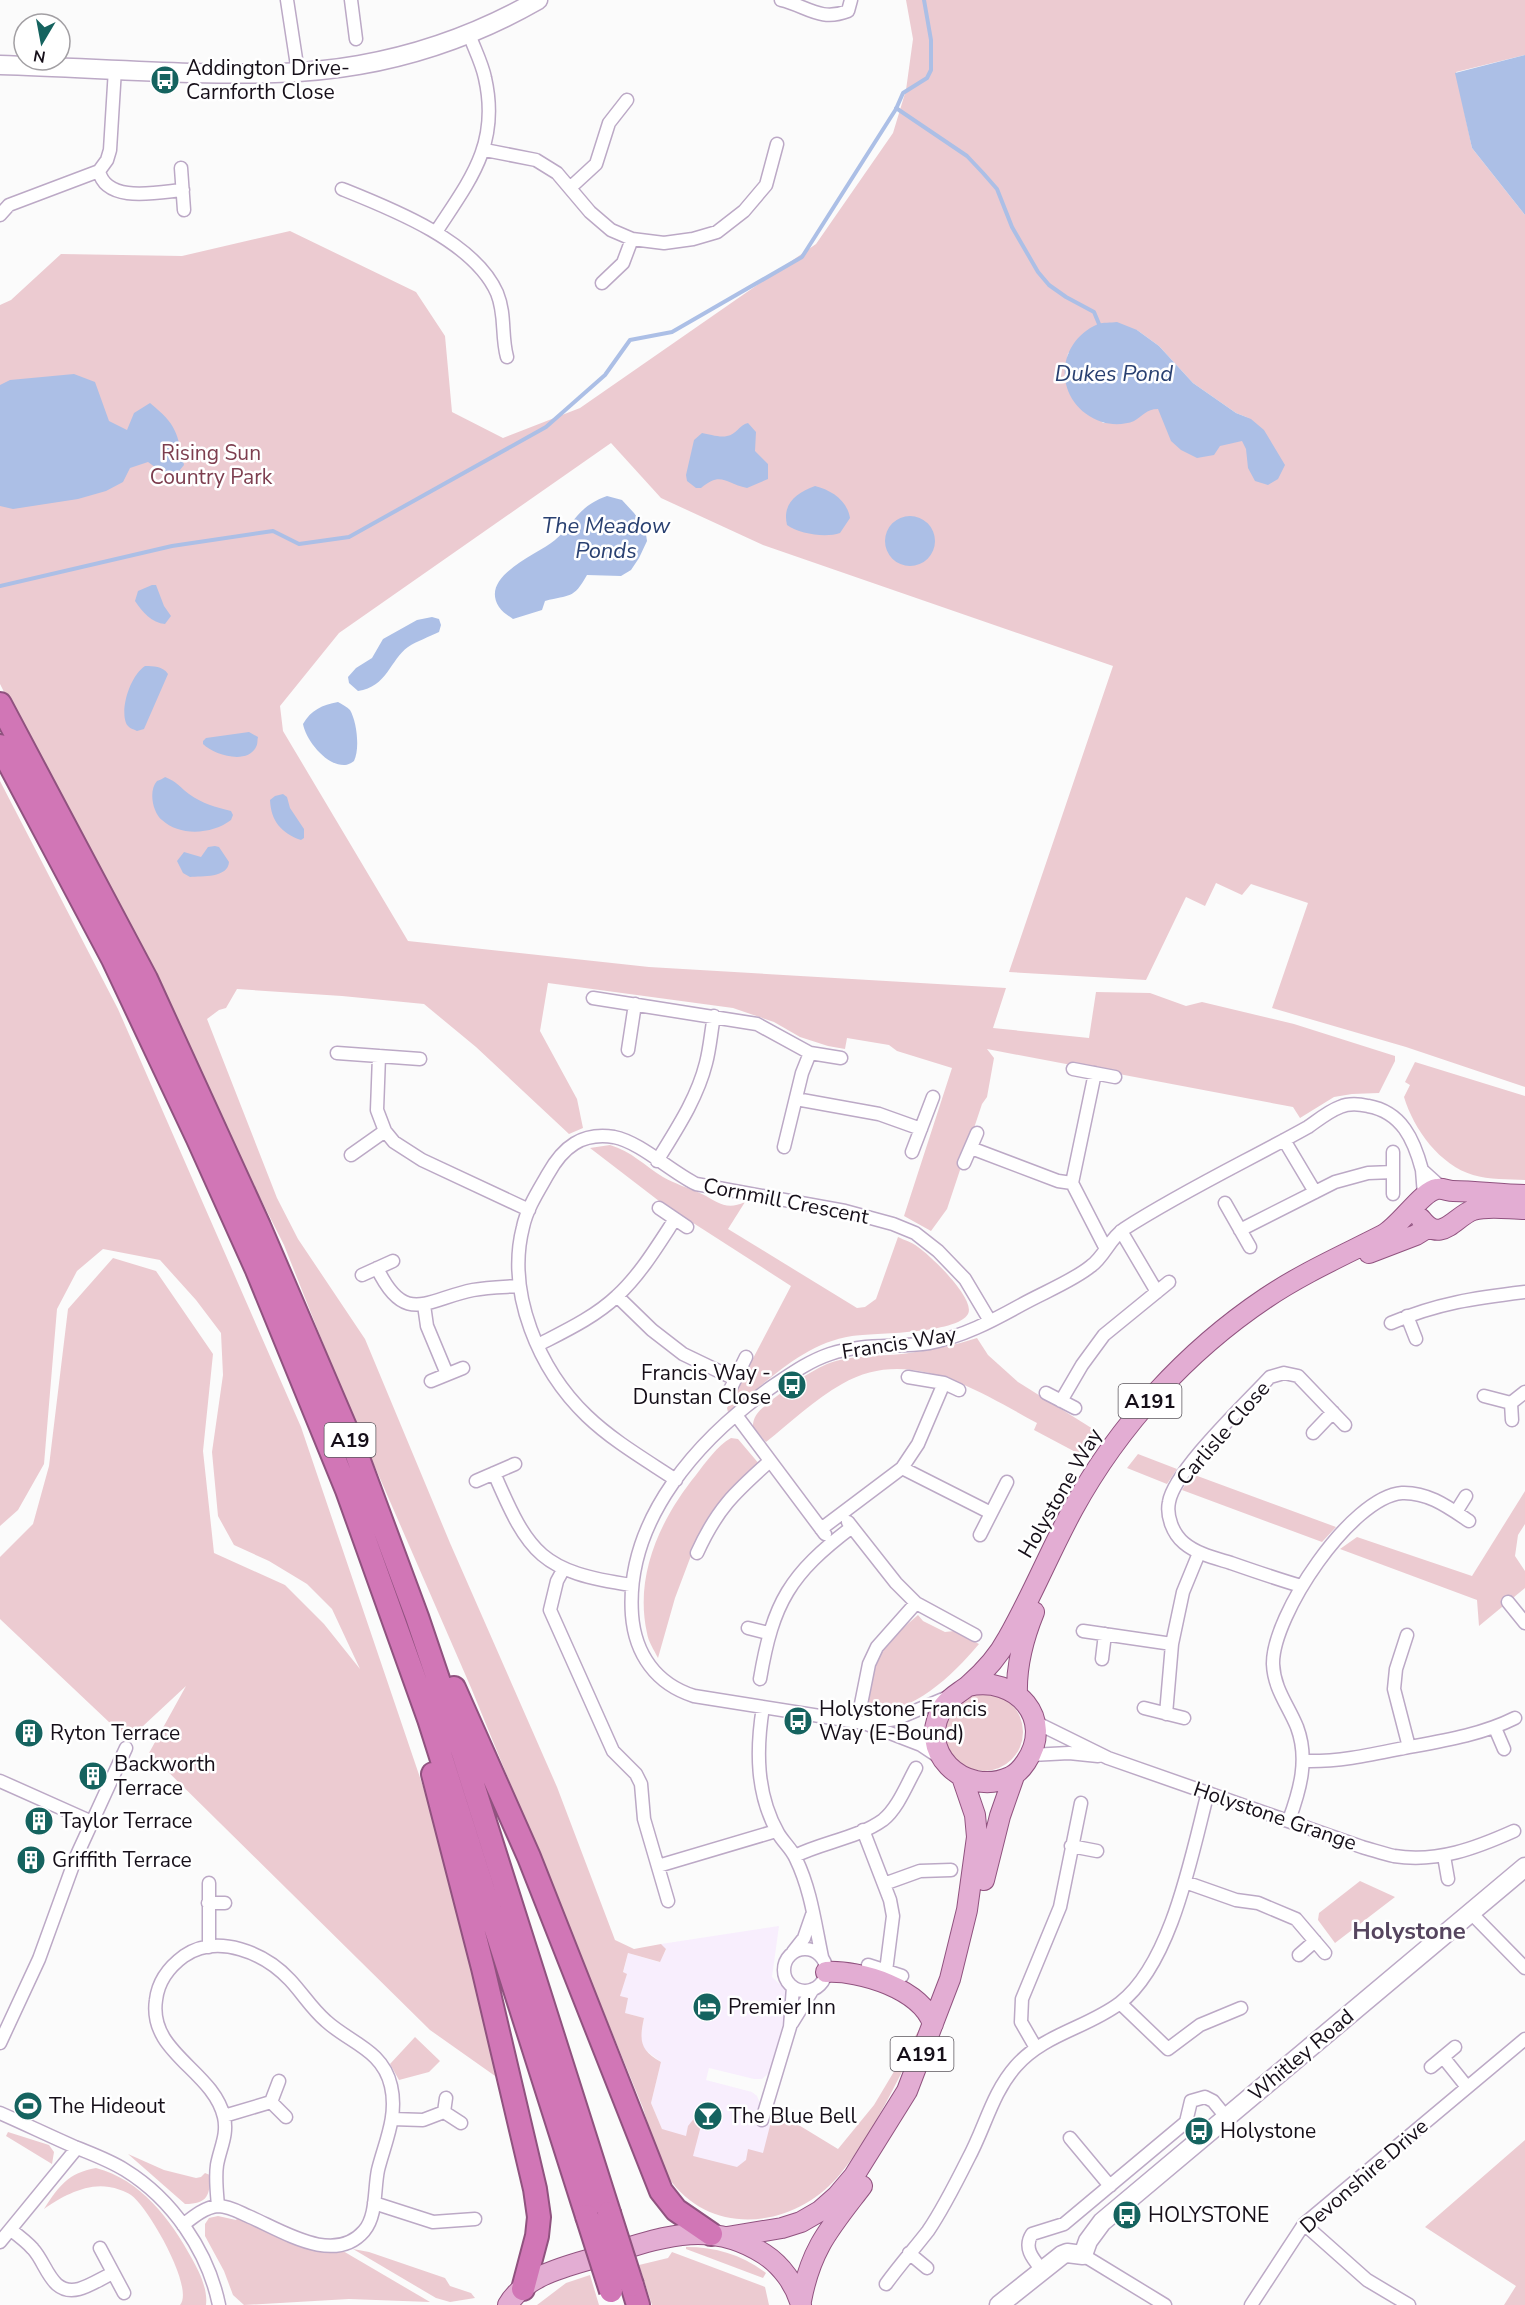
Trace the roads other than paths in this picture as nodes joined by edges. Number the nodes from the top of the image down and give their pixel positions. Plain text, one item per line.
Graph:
1 (287, 0) edge
2 (351, 0) edge
3 (538, 0) edge
4 (781, 0) edge
5 (851, 0) edge
6 (469, 34) junction
7 (356, 39) dead end
8 (0, 65) edge
9 (115, 69) junction
10 (298, 72) junction
11 (627, 100) dead end
12 (777, 144) dead end
13 (484, 150) junction
14 (181, 168) dead end
15 (99, 171) junction
16 (571, 187) junction
17 (342, 189) dead end
18 (183, 190) junction
19 (184, 210) dead end
20 (0, 215) edge
21 (436, 232) junction
22 (632, 239) junction
23 (602, 283) dead end
24 (507, 357) dead end
25 (0, 704) edge
26 (0, 746) edge
27 (593, 998) dead end
28 (635, 1004) junction
29 (714, 1016) junction
30 (628, 1050) dead end
31 (337, 1053) dead end
32 (810, 1053) junction
33 (379, 1056) junction
34 (841, 1058) dead end
35 (420, 1059) dead end
36 (1073, 1070) dead end
37 (1095, 1073) junction
38 (1115, 1077) dead end
39 (933, 1097) dead end
40 (796, 1098) junction
41 (921, 1129) junction
42 (385, 1131) junction
43 (977, 1133) dead end
44 (1284, 1140) junction
45 (784, 1148) dead end
46 (971, 1148) junction
47 (912, 1152) dead end
48 (1393, 1152) dead end
49 (351, 1155) dead end
50 (657, 1161) junction
51 (964, 1163) dead end
52 (1422, 1170) junction
53 (1393, 1172) junction
54 (1072, 1183) junction
55 (1315, 1192) junction
56 (1393, 1194) dead end
57 (1435, 1194) junction
58 (1525, 1195) edge
59 (1225, 1203) dead end
60 (659, 1208) dead end
61 (1525, 1209) edge
62 (529, 1210) junction
63 (1458, 1218) junction
64 (675, 1219) junction
65 (687, 1227) dead end
66 (1429, 1227) junction
67 (1240, 1230) junction
68 (1121, 1231) junction
69 (1250, 1247) dead end
70 (1106, 1249) junction
71 (393, 1261) dead end
72 (377, 1268) junction
73 (362, 1275) dead end
74 (1169, 1282) dead end
75 (519, 1286) junction
76 (1157, 1292) junction
77 (1525, 1292) edge
78 (617, 1296) junction
79 (424, 1305) junction
80 (1407, 1316) junction
81 (990, 1322) junction
82 (1391, 1323) dead end
83 (1416, 1339) dead end
84 (538, 1345) junction
85 (746, 1356) dead end
86 (463, 1368) dead end
87 (447, 1374) junction
88 (908, 1377) dead end
89 (735, 1379) junction
90 (431, 1380) dead end
91 (944, 1383) junction
92 (960, 1390) dead end
93 (1525, 1392) edge
94 (1046, 1393) dead end
95 (728, 1396) dead end
96 (1484, 1396) dead end
97 (1061, 1401) junction
98 (1511, 1403) junction
99 (1075, 1408) dead end
100 (1334, 1412) junction
101 (736, 1415) junction
102 (1512, 1420) dead end
103 (1345, 1425) dead end
104 (1313, 1433) dead end
105 (770, 1461) junction
106 (515, 1464) dead end
107 (903, 1468) junction
108 (494, 1473) junction
109 (676, 1480) junction
110 (476, 1481) dead end
111 (1007, 1482) dead end
112 (1466, 1496) dead end
113 (1456, 1512) junction
114 (842, 1513) junction
115 (991, 1513) junction
116 (1469, 1521) dead end
117 (852, 1527) junction
118 (821, 1529) junction
119 (980, 1535) dead end
120 (831, 1542) junction
121 (697, 1553) dead end
122 (1199, 1553) junction
123 (563, 1570) junction
124 (632, 1585) junction
125 (1301, 1586) junction
126 (1508, 1602) dead end
127 (916, 1603) junction
128 (417, 1617) junction
129 (1525, 1623) edge
130 (748, 1628) dead end
131 (1083, 1631) dead end
132 (768, 1633) junction
133 (1105, 1634) junction
134 (975, 1635) dead end
135 (1407, 1635) dead end
136 (1172, 1644) junction
137 (1102, 1659) dead end
138 (760, 1679) dead end
139 (961, 1690) junction
140 (1017, 1694) junction
141 (763, 1707) junction
142 (1144, 1708) dead end
143 (860, 1709) dead end
144 (1166, 1714) junction
145 (1184, 1718) dead end
146 (1515, 1718) dead end
147 (429, 1719) junction
148 (1035, 1722) junction
149 (864, 1723) junction
150 (1494, 1728) junction
151 (1409, 1747) junction
152 (126, 1748) dead end
153 (1504, 1749) dead end
154 (1031, 1755) junction
155 (1108, 1758) junction
156 (943, 1760) junction
157 (1304, 1761) junction
158 (916, 1768) dead end
159 (1014, 1776) junction
160 (962, 1777) junction
161 (0, 1781) edge
162 (1208, 1792) junction
163 (1081, 1803) dead end
164 (1289, 1821) junction
165 (92, 1822) junction
166 (863, 1830) junction
167 (777, 1831) junction
168 (1514, 1832) dead end
169 (1071, 1846) junction
170 (1097, 1851) dead end
171 (795, 1856) junction
172 (1444, 1856) junction
173 (658, 1866) junction
174 (1525, 1867) edge
175 (951, 1870) dead end
176 (1448, 1879) dead end
177 (1185, 1882) junction
178 (209, 1883) dead end
179 (884, 1884) junction
180 (668, 1901) dead end
181 (208, 1902) junction
182 (225, 1903) dead end
183 (1471, 1913) junction
184 (812, 1914) junction
185 (1315, 1941) junction
186 (209, 1947) junction
187 (793, 1953) junction
188 (1325, 1953) dead end
189 (1299, 1955) dead end
190 (824, 1965) junction
191 (868, 1965) dead end
192 (1525, 1968) edge
193 (885, 1971) junction
194 (902, 1976) dead end
195 (794, 1987) junction
196 (813, 1989) junction
197 (1120, 2003) junction
198 (1240, 2008) dead end
199 (933, 2024) junction
200 (790, 2026) junction
201 (1525, 2039) edge
202 (0, 2043) edge
203 (1455, 2047) dead end
204 (1036, 2048) junction
205 (1443, 2057) junction
206 (1431, 2067) dead end
207 (279, 2081) dead end
208 (1467, 2087) junction
209 (446, 2098) dead end
210 (271, 2102) junction
211 (444, 2112) junction
212 (0, 2113) edge
213 (224, 2116) junction
214 (286, 2117) dead end
215 (1226, 2117) junction
216 (392, 2119) junction
217 (762, 2121) dead end
218 (461, 2122) dead end
219 (1070, 2138) dead end
220 (77, 2148) junction
221 (1110, 2186) junction
222 (374, 2203) junction
223 (218, 2206) junction
224 (598, 2214) junction
225 (475, 2219) dead end
226 (1304, 2224) junction
227 (183, 2225) junction
228 (11, 2230) junction
229 (719, 2235) junction
230 (0, 2242) edge
231 (100, 2248) dead end
232 (909, 2253) junction
233 (1083, 2255) junction
234 (927, 2268) dead end
235 (1042, 2270) junction
236 (113, 2272) junction
237 (885, 2284) dead end
238 (124, 2293) dead end
239 (624, 2297) edge
240 (510, 2300) edge
241 (801, 2303) edge
242 (219, 2305) edge
243 (999, 2305) edge
244 (1165, 2305) edge
245 (1251, 2305) edge
246 (1410, 2305) edge

1 - 10 street
2 - 7 street
3 - 6 street
4 - 5 street
6 - 10 street
6 - 13 street
8 - 9 street
9 - 10 street
9 - 15 street
11 - 16 street
12 - 22 street
13 - 16 street
13 - 21 street
14 - 18 street
15 - 18 street
15 - 20 street
16 - 22 street
17 - 21 street
18 - 19 street
21 - 24 street
22 - 23 street
25 - 128 highway, A19
26 - 147 highway, A19
27 - 28 street
28 - 29 street
28 - 30 street
29 - 32 street
29 - 50 street
31 - 33 street
32 - 34 street
32 - 40 street
33 - 35 street
33 - 42 street
36 - 37 street
37 - 38 street
37 - 54 street
39 - 41 street
40 - 41 street
40 - 45 street
41 - 47 street
42 - 49 street
42 - 62 street
43 - 46 street
44 - 52 street, Francis Way
44 - 55 street
44 - 68 street, Francis Way
46 - 51 street
46 - 54 street
48 - 53 street
50 - 62 street, Cornmill Crescent
50 - 81 street, Cornmill Crescent
52 - 57 street, Francis Way
52 - 57 street, Francis Way
53 - 55 street
53 - 56 street
54 - 70 street
55 - 67 street
57 - 58 main road
57 - 63 main road
57 - 66 main road
57 - 139 main road, Holystone Way / A191
59 - 67 street
60 - 64 street
61 - 63 main road, Holystone Way / A191
62 - 75 street, Cornmill Crescent
63 - 66 main road, Holystone Way / A191
64 - 65 street
64 - 78 street
66 - 140 main road, Holystone Way / A191
67 - 69 street
68 - 70 street, Francis Way
68 - 76 street
70 - 81 street, Francis Way
71 - 72 street
72 - 73 street
72 - 79 street
74 - 76 street
75 - 79 street
75 - 84 street, Cornmill Crescent
76 - 97 street
77 - 80 street
78 - 84 street
78 - 89 street
79 - 87 street
80 - 82 street
80 - 83 street
81 - 101 street, Francis Way
84 - 109 street, Cornmill Crescent
85 - 89 street
86 - 87 street
87 - 90 street
88 - 91 street
89 - 95 street
91 - 92 street
91 - 107 street
93 - 98 street
94 - 97 street
96 - 98 street
97 - 99 street
98 - 102 street
100 - 103 street, Carlisle Close
100 - 104 street
100 - 122 street, Carlisle Close
101 - 105 street
101 - 109 street, Francis Way
105 - 118 street
105 - 121 street
106 - 108 street
107 - 114 street
107 - 115 street
108 - 110 street
108 - 123 street
109 - 124 street, Francis Way
111 - 115 street
112 - 113 street
113 - 116 street
113 - 125 street
114 - 117 street
114 - 118 street
115 - 119 street
117 - 120 street
117 - 127 street
118 - 120 street
120 - 132 street
122 - 125 street, Carlisle Close
122 - 136 street
123 - 124 street
123 - 173 street
124 - 141 street, Francis Way
125 - 157 street
126 - 129 street
127 - 134 street
127 - 143 street
128 - 224 highway, A19
128 - 229 highway
130 - 132 street
131 - 133 street
132 - 138 street
133 - 136 street
133 - 137 street
135 - 151 street
136 - 144 street
139 - 140 main road
139 - 149 street, Francis Way
139 - 156 main road, Holystone Way / A191
140 - 148 main road
141 - 149 street, Francis Way
141 - 167 street
142 - 144 street
144 - 145 street
146 - 150 street
147 - 224 highway, A19
147 - 240 highway
148 - 154 main road
148 - 155 street, Holystone Grange
149 - 156 street, Francis Way
150 - 151 street
150 - 153 street
151 - 157 street
152 - 165 street
154 - 155 street, Holystone Grange
154 - 159 main road, A191
155 - 162 street, Holystone Grange
156 - 160 main road, A191
157 - 164 street
158 - 166 street
159 - 160 main road
159 - 241 main road, A191
160 - 199 main road, A191
161 - 165 street
162 - 164 street, Holystone Grange
162 - 177 street
163 - 169 street
164 - 172 street, Holystone Grange
165 - 202 street
166 - 171 street
166 - 179 street
167 - 171 street
167 - 173 street
168 - 172 street, Holystone Grange
169 - 170 street
169 - 204 street
171 - 184 street
172 - 176 street
173 - 180 street
174 - 183 street, Whitley Road
175 - 179 street
177 - 185 street
177 - 197 street
178 - 181 street
179 - 193 street
181 - 182 street
181 - 186 street
183 - 192 street
183 - 215 street, Whitley Road
184 - 187 street
184 - 190 street
185 - 188 street
185 - 189 street
186 - 213 street
186 - 216 street
187 - 190 street
187 - 195 street
190 - 196 street
190 - 199 main road
191 - 193 street
193 - 194 street
195 - 196 street
195 - 200 street
196 - 200 street
197 - 198 street
197 - 204 street
199 - 229 main road, A191
200 - 217 street
201 - 208 street, Devonshire Drive
203 - 205 street
204 - 232 street
205 - 206 street
205 - 208 street
207 - 210 street
208 - 226 street, Devonshire Drive
209 - 211 street
210 - 213 street
210 - 214 street
211 - 216 street
211 - 218 street
212 - 220 street
213 - 223 street
215 - 221 street
215 - 233 street, Whitley Road
216 - 222 street
219 - 221 street
220 - 227 street
220 - 228 street
221 - 235 street
222 - 223 street
222 - 225 street
223 - 227 street
224 - 239 highway, A19, bridge
226 - 245 street, Devonshire Drive
226 - 246 street
227 - 242 street
228 - 230 street
228 - 236 street
229 - 240 main road
229 - 241 main road
231 - 236 street
232 - 234 street
232 - 237 street
233 - 235 street
233 - 244 street
235 - 243 street
236 - 238 street

